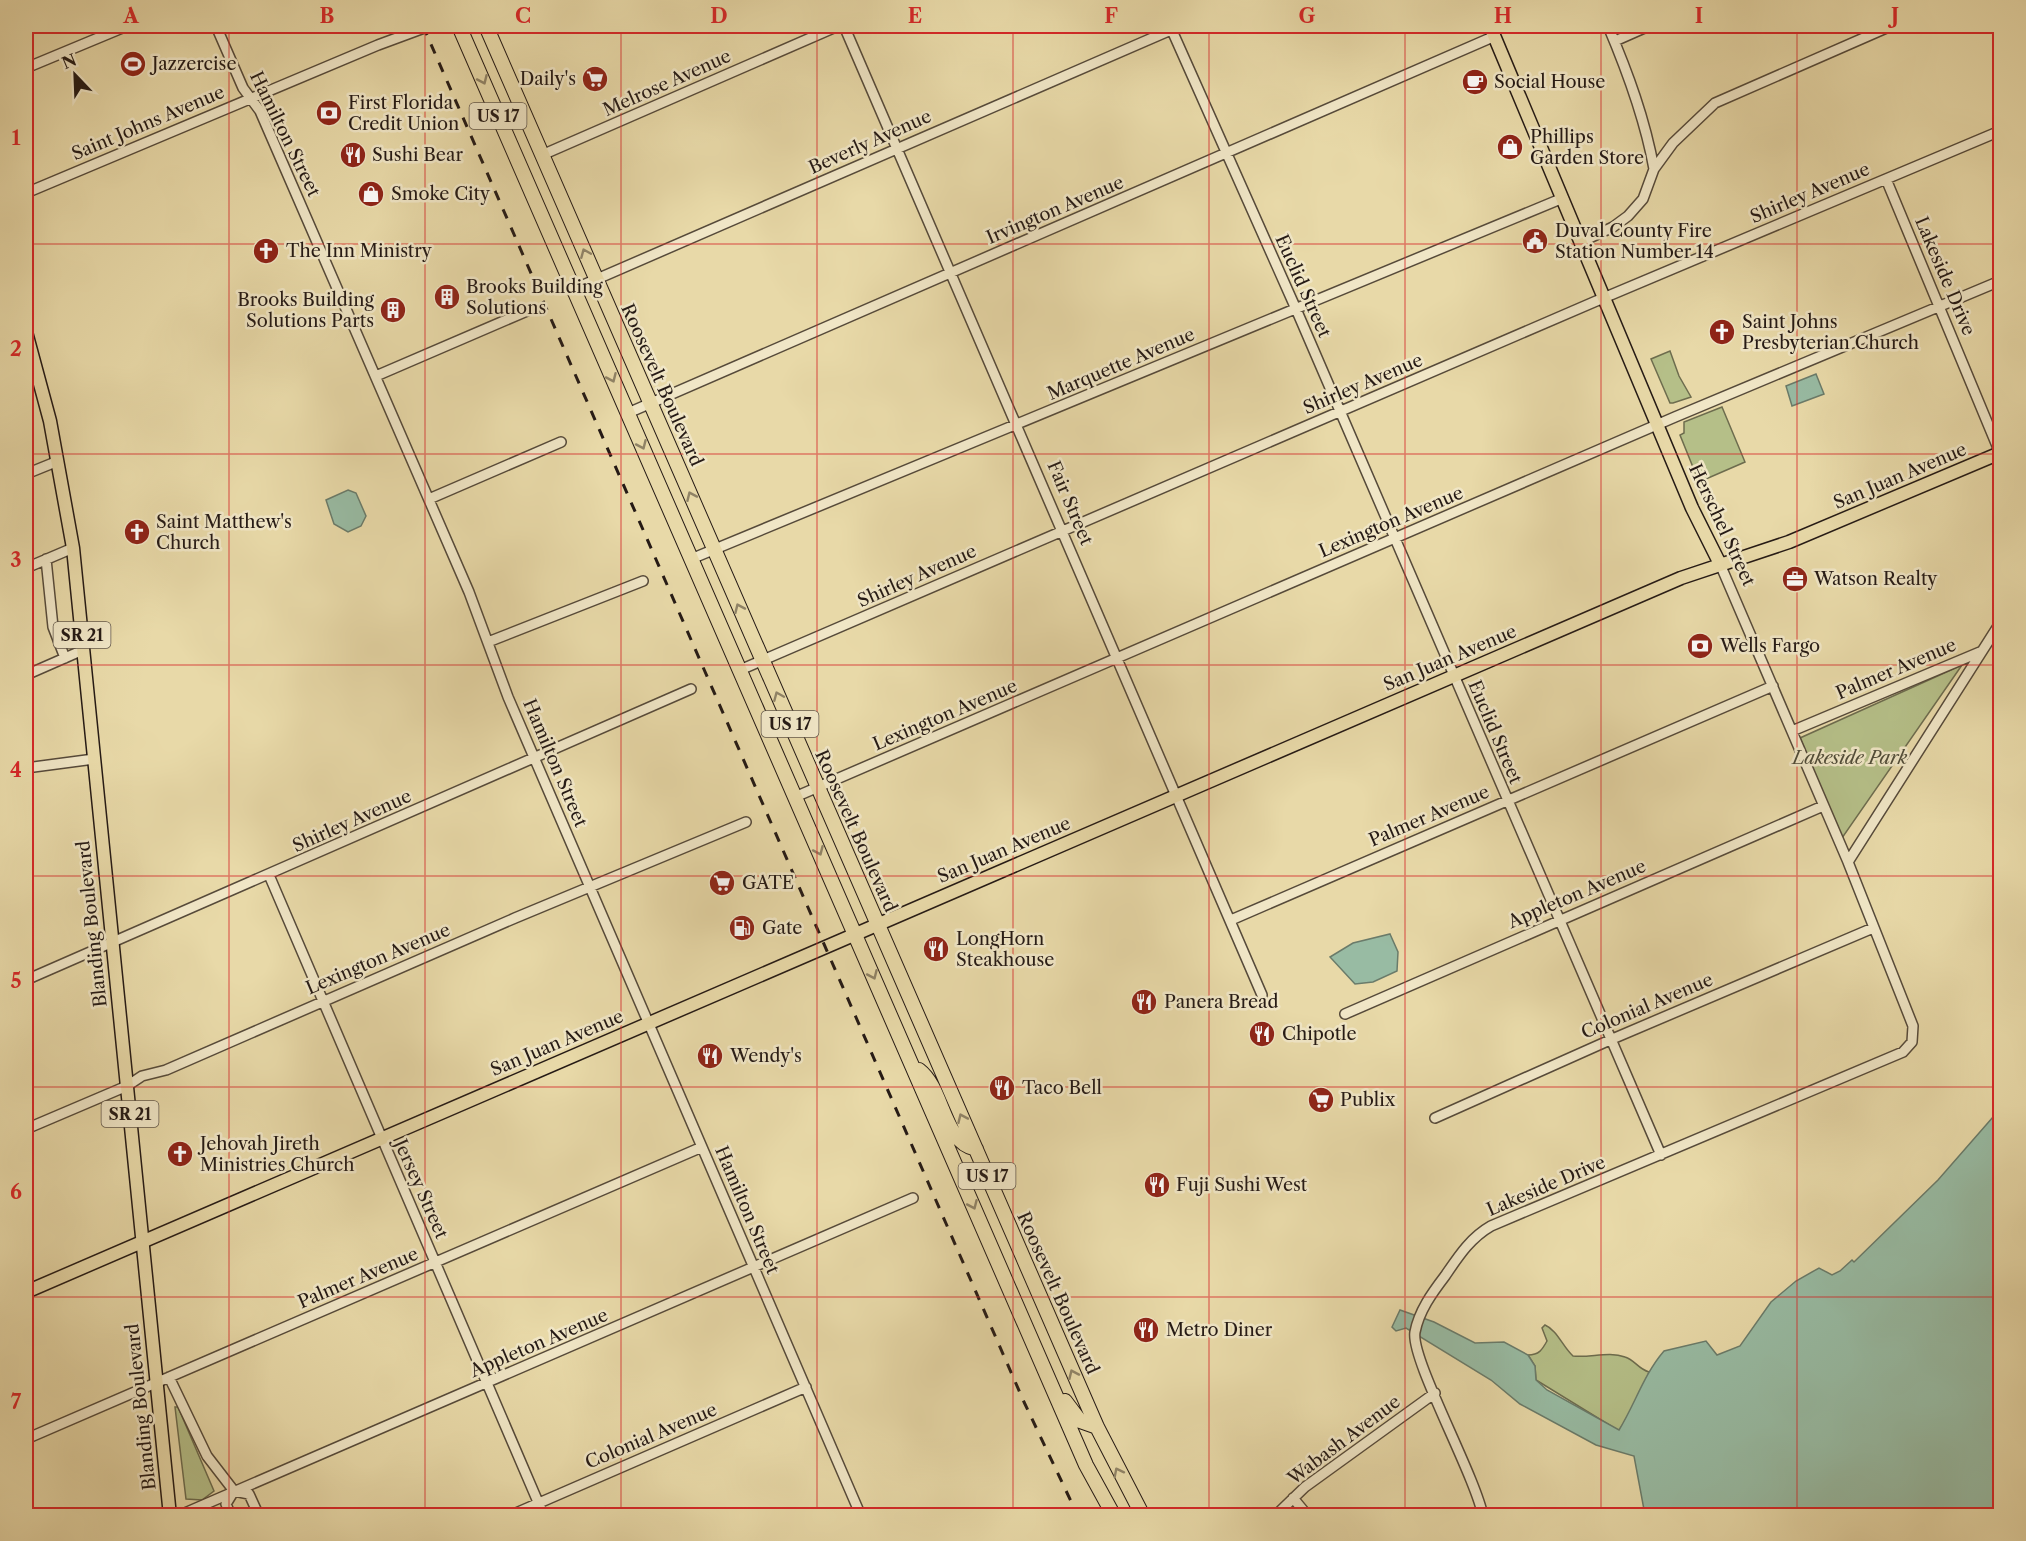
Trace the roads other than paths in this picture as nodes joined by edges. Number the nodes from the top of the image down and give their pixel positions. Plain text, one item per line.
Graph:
1 (127, 26) edge
2 (216, 26) edge
3 (459, 26) edge
4 (487, 26) edge
5 (838, 26) edge
6 (844, 26) edge
7 (1608, 26) edge
8 (1649, 26) edge
9 (1891, 26) edge
10 (425, 27) edge
11 (1174, 27) edge
12 (1492, 31) edge
13 (1615, 41) junction
14 (26, 68) edge
15 (251, 98) junction
16 (2001, 131) edge
17 (897, 148) junction
18 (1226, 153) junction
19 (542, 155) junction
20 (1654, 169) junction
21 (1886, 179) junction
22 (26, 194) edge
23 (1563, 198) junction
24 (1581, 242) junction
25 (951, 272) junction
26 (596, 279) junction
27 (2001, 280) edge
28 (574, 289) junction
29 (1604, 298) junction
30 (1940, 306) junction
31 (1296, 309) junction
32 (527, 311) dead end
33 (26, 332) edge
34 (31, 375) edge
35 (376, 376) junction
36 (650, 403) junction
37 (1339, 412) junction
38 (628, 413) junction
39 (1018, 425) junction
40 (1657, 425) junction
41 (561, 442) dead end
42 (2001, 453) edge
43 (58, 461) junction
44 (26, 474) edge
45 (429, 499) junction
46 (1064, 530) junction
47 (1395, 538) junction
48 (73, 548) junction
49 (714, 549) junction
50 (46, 559) junction
51 (692, 559) junction
52 (1720, 564) junction
53 (26, 568) edge
54 (643, 581) dead end
55 (2001, 623) edge
56 (488, 642) junction
57 (83, 650) junction
58 (1980, 652) junction
59 (65, 658) junction
60 (1119, 658) junction
61 (763, 661) junction
62 (740, 670) junction
63 (26, 675) edge
64 (1453, 676) junction
65 (1773, 686) junction
66 (691, 689) dead end
67 (1792, 731) junction
68 (534, 758) junction
69 (94, 759) junction
70 (26, 768) edge
71 (818, 788) junction
72 (1178, 795) junction
73 (795, 797) junction
74 (1507, 800) junction
75 (1823, 806) junction
76 (746, 822) dead end
77 (1848, 862) junction
78 (269, 875) junction
79 (590, 887) junction
80 (1231, 920) junction
81 (1559, 920) junction
82 (878, 924) junction
83 (1873, 928) junction
84 (855, 934) junction
85 (112, 943) junction
86 (26, 980) edge
87 (1262, 994) dead end
88 (321, 1002) junction
89 (1345, 1014) dead end
90 (648, 1023) junction
91 (1610, 1040) junction
92 (1912, 1042) joint
93 (912, 1065) junction
94 (127, 1086) junction
95 (1436, 1118) dead end
96 (26, 1129) edge
97 (381, 1139) junction
98 (702, 1147) junction
99 (976, 1149) junction
100 (1661, 1155) junction
101 (913, 1197) dead end
102 (142, 1242) junction
103 (435, 1263) junction
104 (753, 1268) junction
105 (26, 1292) edge
106 (169, 1377) junction
107 (157, 1382) junction
108 (487, 1383) junction
109 (1053, 1386) junction
110 (806, 1387) junction
111 (1435, 1393) junction
112 (1097, 1427) junction
113 (26, 1439) edge
114 (1086, 1465) junction
115 (234, 1491) junction
116 (1293, 1498) junction
117 (539, 1503) junction
118 (170, 1515) edge
119 (178, 1515) edge
120 (231, 1515) edge
121 (259, 1515) edge
122 (509, 1515) edge
123 (544, 1515) edge
124 (861, 1515) edge
125 (1114, 1515) edge
126 (1143, 1515) edge
127 (1275, 1515) edge
128 (1308, 1515) edge
129 (1483, 1515) edge

1 - 14 street
2 - 15 street, Hamilton Street
3 - 4 street, Saint Johns Avenue
3 - 10 street, Saint Johns Avenue
3 -> 28 highway, US 17
4 - 19 highway, Roosevelt Boulevard / US 17
5 - 19 street, Melrose Avenue
6 - 17 street, Fair Street
7 - 13 street
8 - 13 street
9 - 20 street
10 - 15 street, Saint Johns Avenue
11 - 17 street, Beverly Avenue
11 - 18 street, Euclid Street
12 - 18 street, Irvington Avenue
12 - 23 main road, Herschel Street
13 - 20 street
15 - 22 street, Saint Johns Avenue
15 - 35 street, Hamilton Street
16 - 21 street, Shirley Avenue
17 - 25 street, Fair Street
17 - 26 street, Beverly Avenue
18 - 25 street, Irvington Avenue
18 - 31 street, Euclid Street
26 -> 19 highway, Roosevelt Boulevard / US 17
20 - 24 street
21 - 29 street, Shirley Avenue
21 - 30 street, Lakeside Drive
23 - 24 main road, Herschel Street
23 - 31 street, Marquette Avenue
24 - 29 main road, Herschel Street
25 - 36 street, Irvington Avenue
25 - 39 street, Fair Street
26 - 28 street, Beverly Avenue
26 - 36 highway, Roosevelt Boulevard / US 17
27 - 30 street, Lexington Avenue
28 -> 38 highway, US 17
29 - 37 street, Shirley Avenue
29 - 40 main road, Herschel Street
30 - 40 street, Lexington Avenue
30 - 42 street, Lakeside Drive
31 - 37 street, Euclid Street
31 - 39 street, Marquette Avenue
32 - 35 street
33 - 34 main road, Blanding Boulevard / SR 21
34 - 43 main road, Blanding Boulevard / SR 21
35 - 45 street, Hamilton Street
36 - 38 street, Irvington Avenue
49 -> 36 highway, Roosevelt Boulevard / US 17
37 - 46 street, Shirley Avenue
37 - 47 street, Euclid Street
38 -> 51 highway, US 17
39 - 46 street, Fair Street
39 - 49 street, Marquette Avenue
40 - 47 street, Lexington Avenue
40 - 52 main road, Herschel Street
41 - 45 street
42 - 52 main road, San Juan Avenue
43 - 44 street
43 - 48 main road, Blanding Boulevard / SR 21
45 - 56 street, Hamilton Street
46 - 60 street, Fair Street
46 - 61 street, Shirley Avenue
47 - 60 street, Lexington Avenue
47 - 64 street, Euclid Street
48 - 50 street
48 - 57 main road, Blanding Boulevard / SR 21
49 - 51 street, Marquette Avenue
61 -> 49 highway, Roosevelt Boulevard / US 17
50 - 53 street
50 - 59 street
51 - 62 highway, US 17
52 - 64 main road, San Juan Avenue
52 - 65 street, Herschel Street
54 - 56 street
55 - 58 street
56 - 68 street, Hamilton Street
57 - 59 street
57 - 69 main road, Blanding Boulevard / SR 21
58 - 67 street, Palmer Avenue
58 - 77 street
59 - 63 street
60 - 71 street, Lexington Avenue
60 - 72 street, Fair Street
61 - 62 street, Shirley Avenue
71 -> 61 highway, Roosevelt Boulevard / US 17
62 - 73 highway, US 17
64 - 72 main road, San Juan Avenue
64 - 74 street, Euclid Street
65 - 67 street, Herschel Street
65 - 74 street, Palmer Avenue
66 - 68 street, Shirley Avenue
67 - 75 street, Herschel Street
68 - 78 street, Shirley Avenue
68 - 79 street, Hamilton Street
69 - 70 street
69 - 85 main road, Blanding Boulevard / SR 21
71 - 73 street, Lexington Avenue
71 - 82 highway, Roosevelt Boulevard / US 17
72 - 80 street, Fair Street
72 - 82 main road, San Juan Avenue
73 -> 84 highway, US 17
74 - 80 street, Palmer Avenue
74 - 81 street, Euclid Street
75 - 77 street, Herschel Street
75 - 81 street, Appleton Avenue
76 - 79 street, Lexington Avenue
77 - 83 street, Herschel Street
78 - 85 street, Shirley Avenue
78 - 88 street, Jersey Street
79 - 88 street, Lexington Avenue
79 - 90 street, Hamilton Street
80 - 87 street, Fair Street
81 - 89 street, Appleton Avenue
81 - 91 street, Euclid Street
82 - 84 main road, San Juan Avenue
99 -> 82 highway, Roosevelt Boulevard / US 17
83 - 91 street, Colonial Avenue
83 - 92 street, Herschel Street
84 - 90 main road, San Juan Avenue
84 -> 93 highway, US 17
85 - 86 street, Shirley Avenue
85 - 94 main road, Blanding Boulevard / SR 21
88 - 94 street, Lexington Avenue
88 - 97 street, Jersey Street
90 - 97 main road, San Juan Avenue
90 - 98 street, Hamilton Street
91 - 95 street, Colonial Avenue
91 - 100 street, Euclid Street
92 - 100 street, Lakeside Drive
93 - 99 highway
93 -> 109 highway, US 17
94 - 96 street, Lexington Avenue
94 - 102 main road, Blanding Boulevard / SR 21
97 - 102 main road, San Juan Avenue
97 - 103 street, Jersey Street
98 - 103 street, Palmer Avenue
98 - 104 street, Hamilton Street
112 -> 99 highway, Roosevelt Boulevard / US 17
100 - 111 street, Lakeside Drive
101 - 104 street, Appleton Avenue
102 - 105 main road, San Juan Avenue
102 - 107 main road, Blanding Boulevard / SR 21
103 - 106 street, Palmer Avenue
103 - 108 street, Jersey Street
104 - 108 street, Appleton Avenue
104 - 110 street, Hamilton Street
106 - 107 street, Palmer Avenue
106 - 115 street
107 - 113 street, Palmer Avenue
107 - 118 main road, Blanding Boulevard / SR 21
108 - 115 street, Appleton Avenue
108 - 117 street, Jersey Street
109 - 112 highway
109 - 114 highway, US 17
110 - 117 street, Colonial Avenue
110 - 124 street, Hamilton Street
111 - 116 street, Wabash Avenue
111 - 129 street, Lakeside Drive
112 - 114 highway
126 -> 112 highway, Roosevelt Boulevard / US 17
114 - 125 highway, US 17
115 - 119 street, Appleton Avenue
115 - 120 street
115 - 121 street
116 - 127 street, Wabash Avenue
116 - 128 street
117 - 122 street, Colonial Avenue
117 - 123 street, Jersey Street

